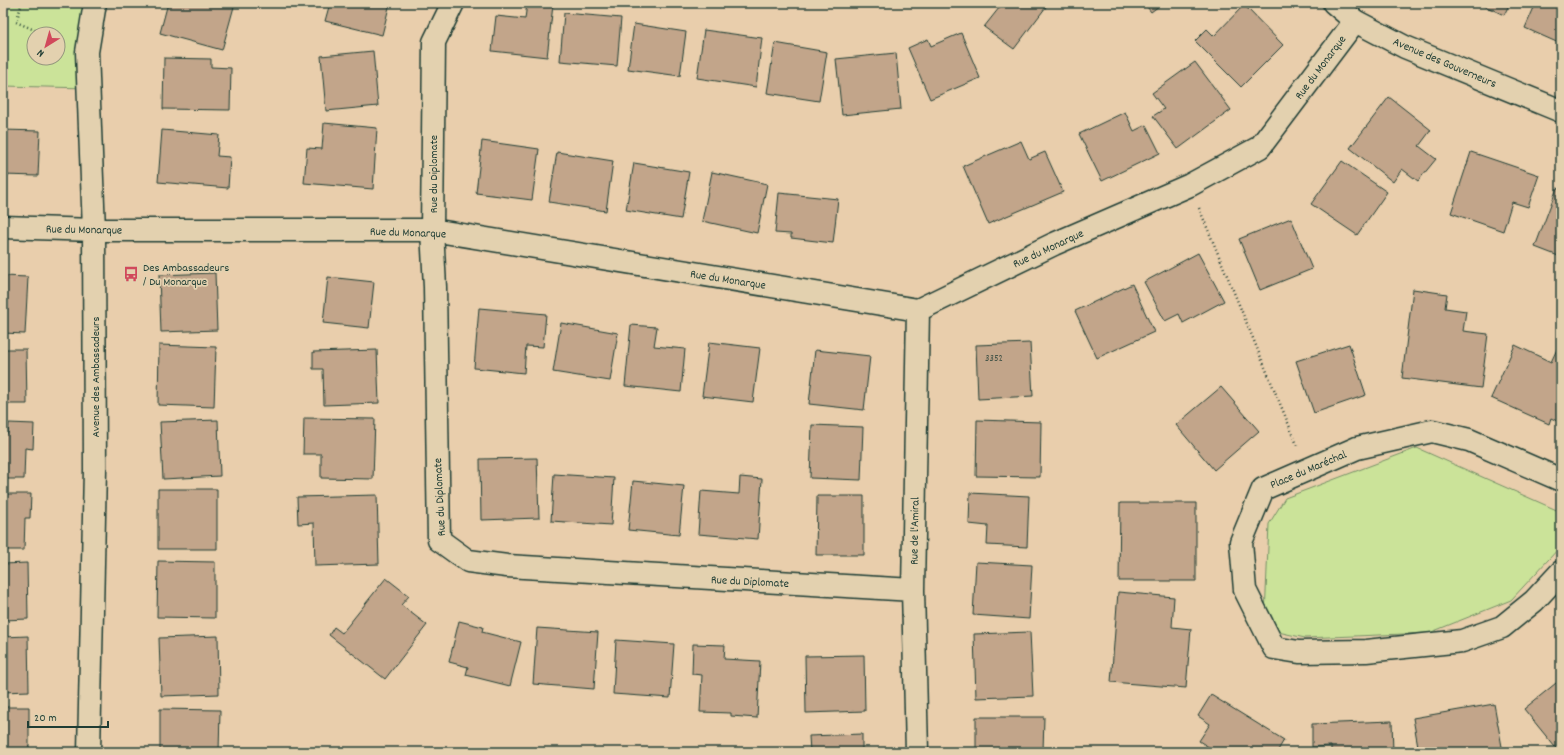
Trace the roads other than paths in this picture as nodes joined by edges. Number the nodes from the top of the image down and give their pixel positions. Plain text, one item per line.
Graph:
1 (95, 3) edge
2 (453, 3) edge
3 (1334, 3) edge
4 (1355, 21) junction
5 (1561, 111) edge
6 (3, 227) edge
7 (94, 230) junction
8 (432, 230) junction
9 (918, 310) junction
10 (1561, 480) edge
11 (1561, 572) edge
12 (913, 590) junction
13 (89, 752) edge
14 (917, 752) edge

1 - 7 street, Avenue des Ambassadeurs
2 - 8 street, Rue du Diplomate
3 - 4 street, Avenue des Gouverneurs
4 - 5 street, Avenue des Gouverneurs
4 - 9 street, Rue du Monarque
6 - 7 street, Rue du Monarque
7 - 8 street, Rue du Monarque
7 - 13 street, Avenue des Ambassadeurs
8 - 9 street, Rue du Monarque
8 - 12 street, Rue du Diplomate
9 - 12 street, Rue de l'Amiral
10 - 11 street, Place du Maréchal
12 - 14 street, Rue de l'Amiral

